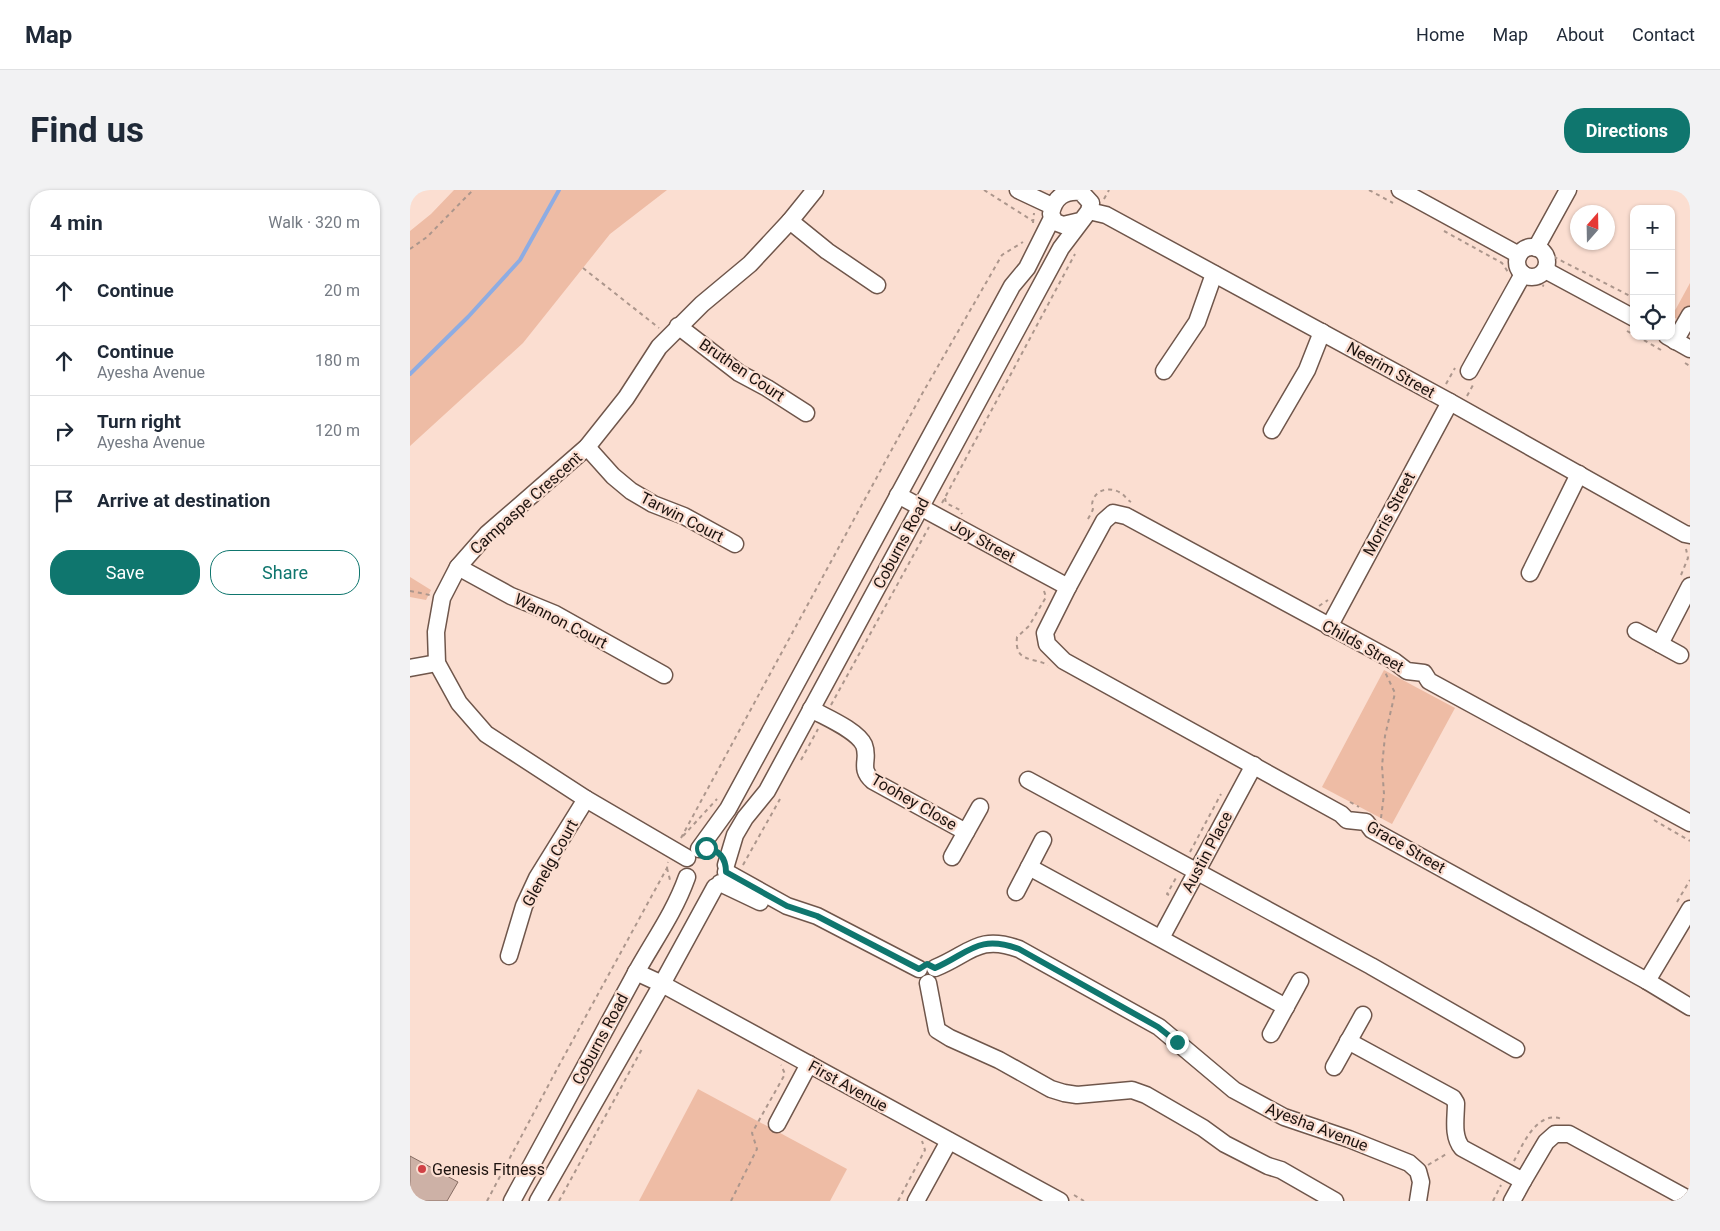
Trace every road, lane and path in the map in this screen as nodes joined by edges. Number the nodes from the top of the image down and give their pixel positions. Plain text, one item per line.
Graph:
1 (473, 190) edge
2 (815, 190) edge
3 (984, 190) edge
4 (1018, 190) edge
5 (1109, 190) edge
6 (1369, 190) edge
7 (1568, 190) edge
8 (1396, 196) edge
9 (1036, 199) junction
10 (1090, 208) edge
11 (1048, 213) edge
12 (790, 221) junction
13 (1439, 229) dead end
14 (1028, 239) dead end
15 (1066, 241) junction
16 (1536, 248) junction
17 (410, 249) edge
18 (1519, 255) junction
19 (582, 268) dead end
20 (1545, 270) junction
21 (1214, 274) junction
22 (1521, 276) junction
23 (877, 284) dead end
24 (1550, 289) dead end
25 (1690, 315) edge
26 (1630, 324) edge
27 (674, 331) junction
28 (1322, 332) junction
29 (1675, 334) edge
30 (1673, 340) edge
31 (1690, 349) edge
32 (1164, 371) dead end
33 (1470, 371) dead end
34 (1450, 402) junction
35 (806, 413) dead end
36 (1272, 430) dead end
37 (587, 447) junction
38 (1579, 474) junction
39 (898, 495) junction
40 (921, 506) junction
41 (936, 515) junction
42 (1688, 542) edge
43 (735, 544) dead end
44 (458, 567) junction
45 (1530, 573) dead end
46 (1684, 583) edge
47 (1068, 587) junction
48 (1329, 627) junction
49 (1636, 631) dead end
50 (1660, 644) junction
51 (1680, 656) dead end
52 (437, 664) junction
53 (410, 668) edge
54 (1392, 672) dead end
55 (664, 675) dead end
56 (818, 713) junction
57 (801, 760) dead end
58 (1254, 765) junction
59 (1028, 780) dead end
60 (782, 794) dead end
61 (718, 797) dead end
62 (586, 799) junction
63 (1347, 800) dead end
64 (980, 807) dead end
65 (1364, 810) dead end
66 (1647, 817) dead end
67 (1381, 819) dead end
68 (1690, 823) edge
69 (966, 832) junction
70 (1043, 840) dead end
71 (1690, 841) edge
72 (685, 849) junction
73 (952, 858) dead end
74 (1029, 867) junction
75 (1197, 871) junction
76 (686, 877) junction
77 (725, 877) junction
78 (1016, 892) dead end
79 (1690, 909) edge
80 (1160, 938) junction
81 (509, 956) dead end
82 (636, 972) junction
83 (927, 973) junction
84 (1647, 980) junction
85 (1300, 981) dead end
86 (662, 984) junction
87 (1286, 1006) junction
88 (1690, 1007) edge
89 (1363, 1015) dead end
90 (1271, 1034) dead end
91 (1348, 1041) junction
92 (1516, 1049) dead end
93 (780, 1064) dead end
94 (809, 1064) junction
95 (1334, 1068) dead end
96 (777, 1124) dead end
97 (922, 1141) dead end
98 (949, 1141) junction
99 (1462, 1148) junction
100 (1418, 1171) junction
101 (1522, 1181) junction
102 (1690, 1200) edge
103 (487, 1201) edge
104 (512, 1201) edge
105 (538, 1201) edge
106 (731, 1201) edge
107 (898, 1201) edge
108 (916, 1201) edge
109 (1060, 1201) edge
110 (1336, 1201) edge
111 (1418, 1201) edge
112 (1512, 1201) edge

1 - 17 path
2 - 12 street, Campaspe Crescent
3 - 11 path
4 - 9 street
5 - 10 path
6 - 8 path
7 - 16 street
8 - 18 street
9 - 11 street
9 - 11 path
10 - 11 street
10 - 11 street, Neerim Street
10 - 15 street, Coburns Road
10 - 21 street, Neerim Street
11 - 39 street, Coburns Road
12 - 23 street
12 - 27 street, Campaspe Crescent
13 - 22 path
14 - 72 path
15 - 40 street, Coburns Road
15 - 41 path
16 - 18 street
16 - 20 street
18 - 22 street
19 - 27 path
20 - 22 street
20 - 26 street
21 - 28 street, Neerim Street
21 - 32 street
22 - 24 path
22 - 33 street
25 - 29 street
27 - 35 street, Bruthen Court
27 - 37 street, Campaspe Crescent
28 - 34 street, Neerim Street
28 - 36 street
30 - 31 street
34 - 38 street, Neerim Street
34 - 48 street, Morris Street
37 - 43 street, Tarwin Court
37 - 44 street, Campaspe Crescent
38 - 42 street, Neerim Street
38 - 45 street
39 - 40 street, Joy Street
39 - 72 street, Coburns Road
40 - 41 street, Joy Street
40 - 56 street, Coburns Road
41 - 47 street, Joy Street
41 - 56 path
42 - 46 path
44 - 52 street, Campaspe Crescent
44 - 55 street, Wannon Court
46 - 50 street
47 - 48 street, Childs Street
47 - 58 street, Grace Street
48 - 68 street, Childs Street
49 - 50 street
50 - 51 street
52 - 53 street
52 - 62 street, Campaspe Crescent
54 - 67 path
56 - 57 path
56 - 69 street, Toohey Close
56 - 77 street, Coburns Road
58 - 75 street, Austin Place
58 - 84 street, Grace Street
59 - 75 street
60 - 77 path
61 - 72 path
62 - 72 street, Campaspe Crescent
62 - 81 street, Glenelg Court
63 - 65 path
64 - 69 street, Toohey Close
66 - 71 path
69 - 73 street, Toohey Close
70 - 74 street
72 - 76 street
72 - 77 street
72 - 103 path
74 - 78 street
74 - 80 street
75 - 80 street, Austin Place
75 - 92 street
76 - 77 street
76 - 82 street, Coburns Road
77 - 83 street
77 - 86 street, Coburns Road
79 - 84 street
80 - 87 street
82 - 86 street, First Avenue
82 - 104 street, Coburns Road
83 - 100 street, Ayesha Avenue
83 - 110 street
84 - 88 street, Grace Street
85 - 87 street
86 - 94 street, First Avenue
86 - 105 street, Coburns Road
87 - 90 street
89 - 91 street
91 - 95 street
91 - 99 street
93 - 106 path
94 - 96 street
94 - 98 street, First Avenue
97 - 107 path
98 - 108 street
98 - 109 street, First Avenue
99 - 100 path
99 - 101 street
100 - 111 street
101 - 102 street
101 - 112 street

